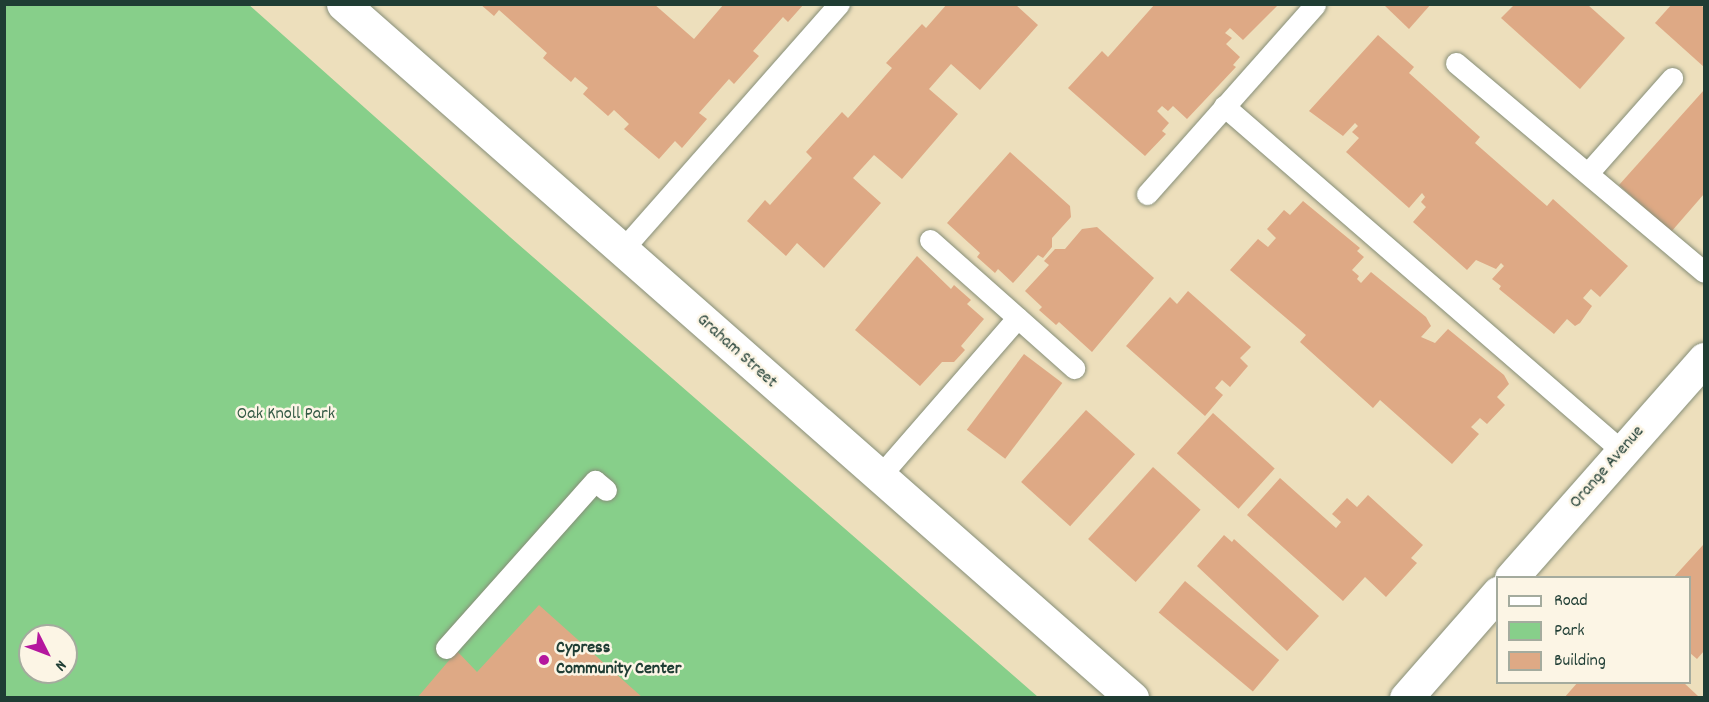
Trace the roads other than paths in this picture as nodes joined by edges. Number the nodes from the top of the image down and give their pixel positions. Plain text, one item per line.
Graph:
1 (343, 4) edge
2 (839, 4) edge
3 (1314, 5) edge
4 (1456, 63) dead end
5 (1672, 78) dead end
6 (1224, 106) junction
7 (1588, 173) junction
8 (1147, 194) dead end
9 (930, 240) dead end
10 (622, 250) junction
11 (1704, 272) edge
12 (1017, 318) junction
13 (1704, 359) edge
14 (1074, 368) dead end
15 (1622, 451) junction
16 (879, 477) junction
17 (606, 489) dead end
18 (1513, 576) edge
19 (1496, 594) edge
20 (446, 648) dead end
21 (1132, 698) edge
22 (1406, 698) edge

1 - 10 street, Graham Street
2 - 10 lane
3 - 6 lane
4 - 7 lane
5 - 7 lane
6 - 8 lane
6 - 15 lane
7 - 11 lane
9 - 12 lane
10 - 16 street, Graham Street
12 - 14 lane
12 - 16 lane
13 - 15 street, Orange Avenue
15 - 18 street, Orange Avenue
16 - 21 street, Graham Street
17 - 20 lane
19 - 22 street

